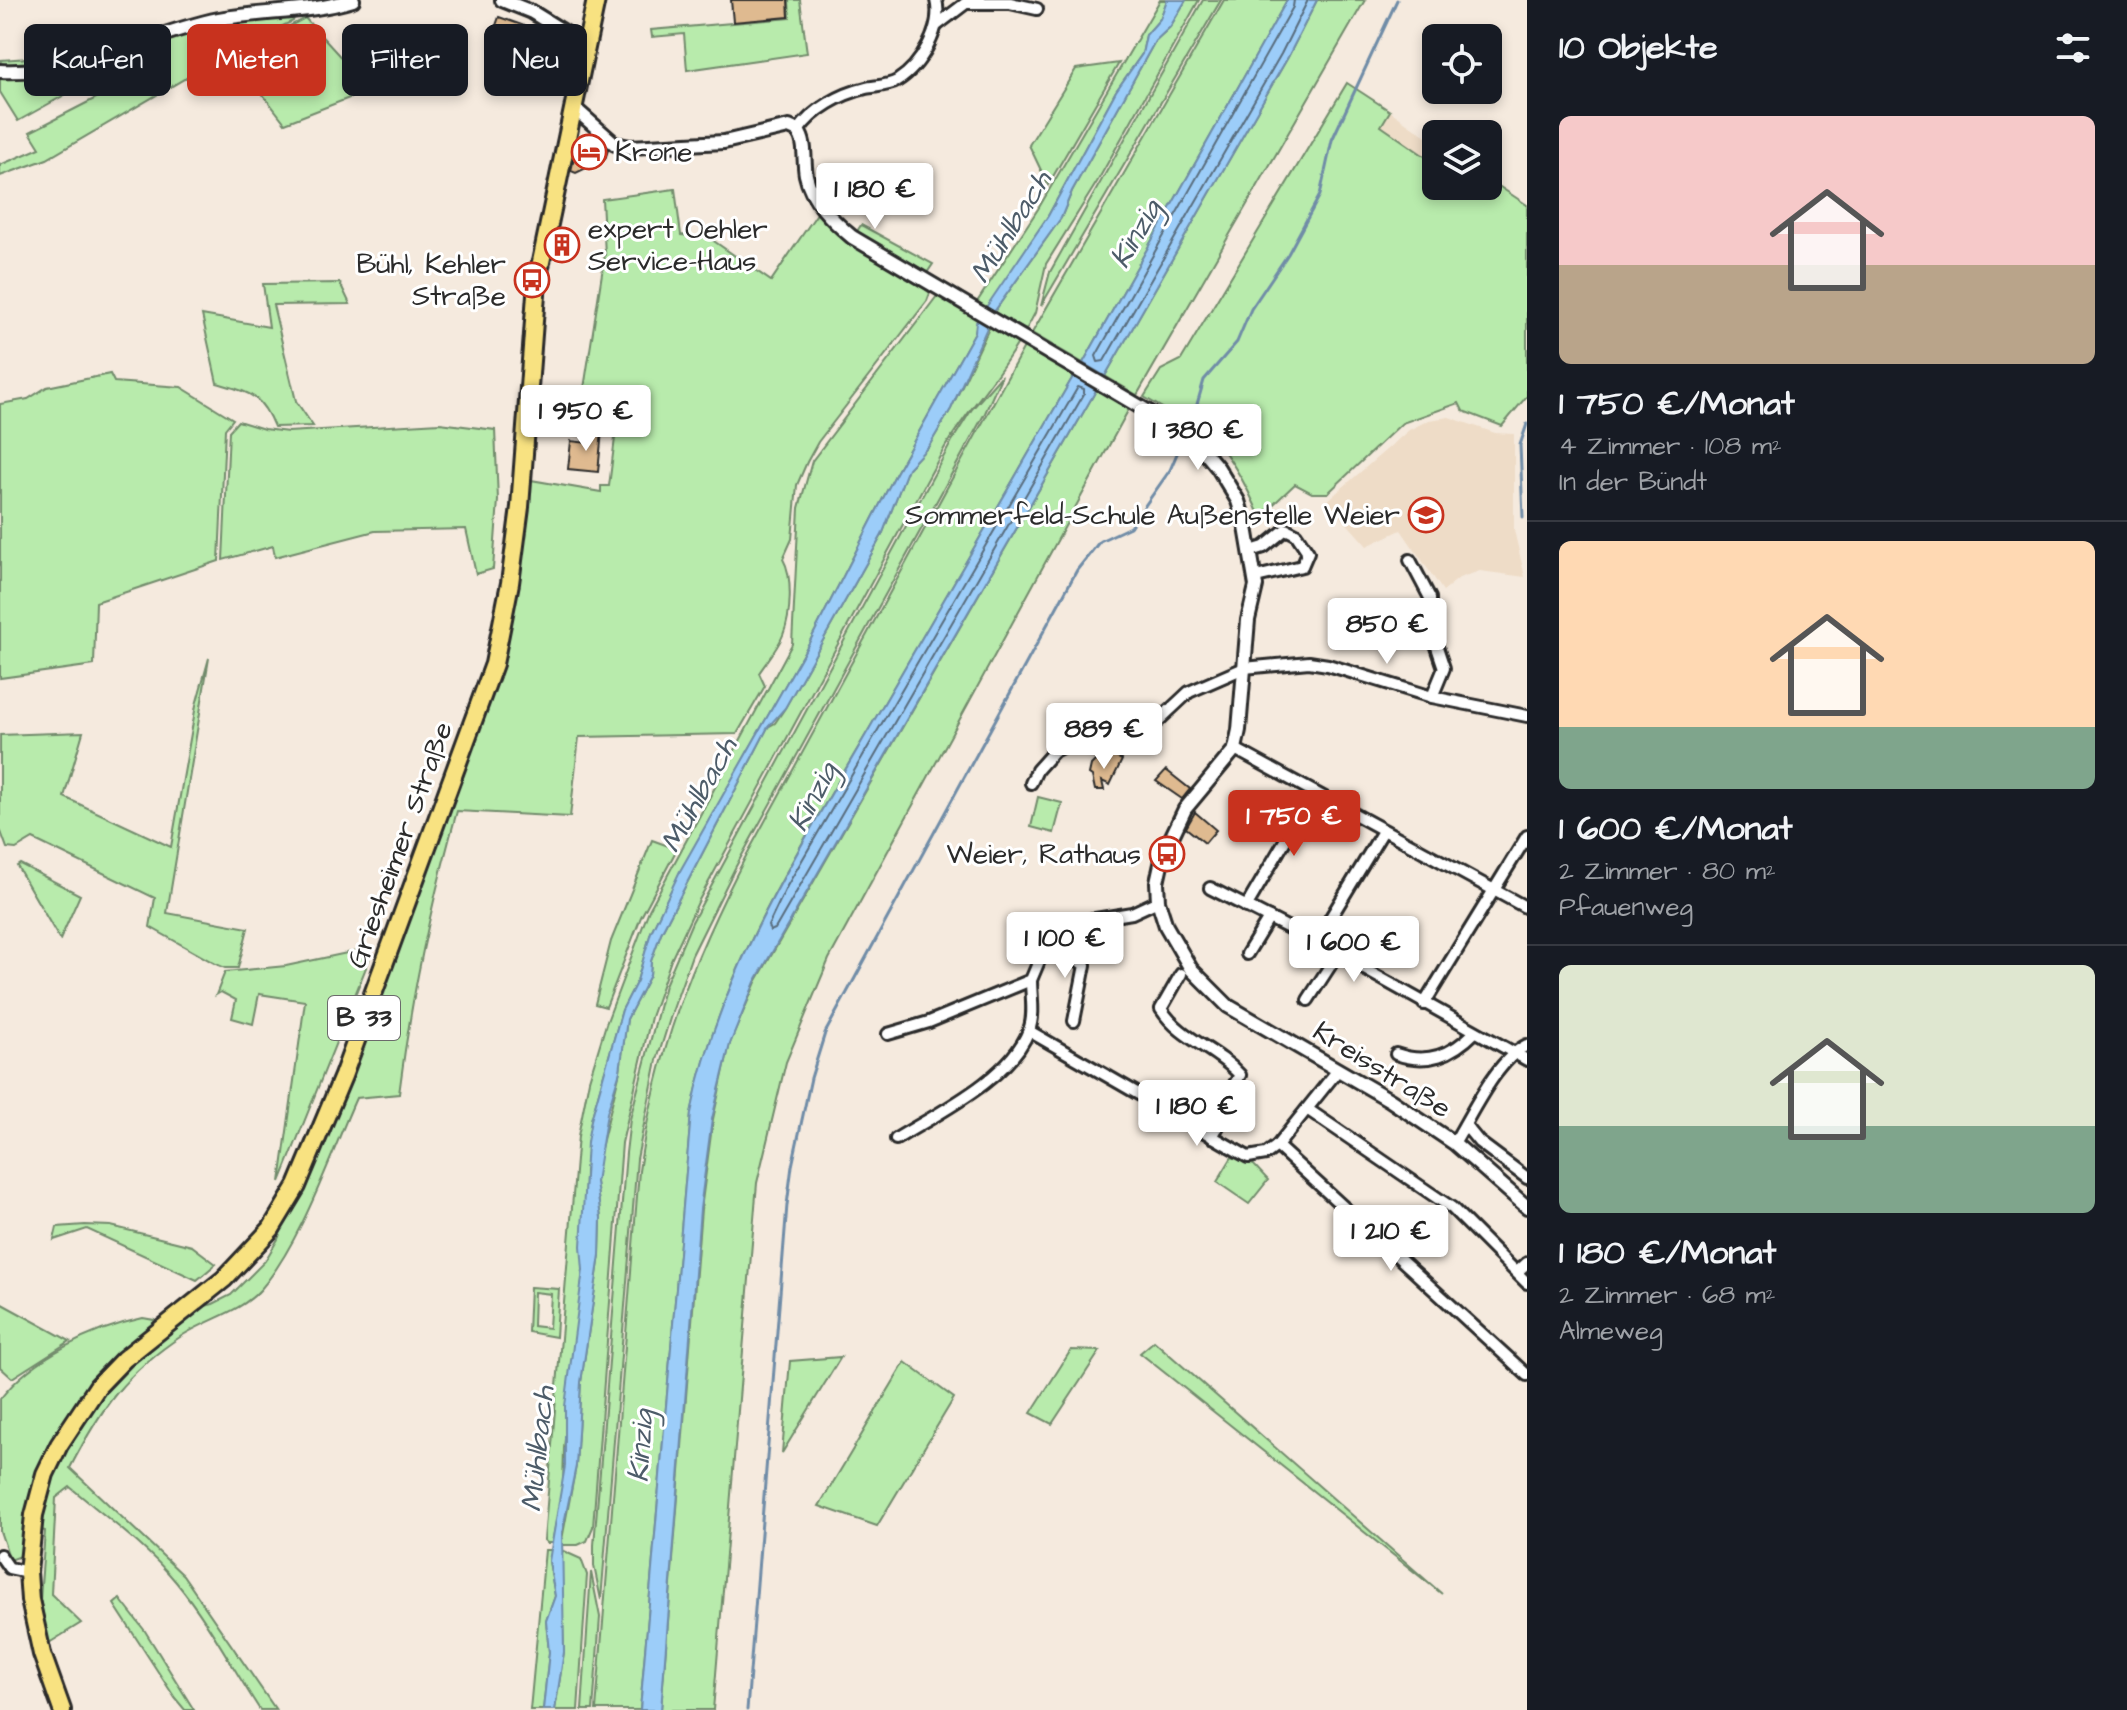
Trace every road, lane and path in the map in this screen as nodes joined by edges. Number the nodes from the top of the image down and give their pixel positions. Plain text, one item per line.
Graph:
1 (353, 0) edge
2 (502, 0) edge
3 (596, 0) edge
4 (936, 0) edge
5 (1037, 9) dead end
6 (551, 24) edge
7 (937, 25) junction
8 (587, 37) edge
9 (0, 71) edge
10 (574, 96) edge
11 (572, 106) junction
12 (798, 131) junction
13 (1251, 551) junction
14 (1410, 560) dead end
15 (1256, 577) junction
16 (1244, 668) junction
17 (1432, 697) junction
18 (1527, 716) edge
19 (1235, 749) junction
20 (1031, 783) dead end
21 (1313, 793) junction
22 (1383, 831) junction
23 (1527, 836) edge
24 (1210, 888) dead end
25 (1493, 889) junction
26 (1158, 901) junction
27 (1246, 907) junction
28 (1527, 908) edge
29 (1269, 918) junction
30 (1048, 942) junction
31 (1316, 942) junction
32 (1247, 954) dead end
33 (1337, 955) junction
34 (1181, 974) dead end
35 (1031, 980) junction
36 (1308, 1000) dead end
37 (1424, 1004) junction
38 (1074, 1021) dead end
39 (1029, 1031) junction
40 (1475, 1032) junction
41 (888, 1034) dead end
42 (1527, 1045) edge
43 (1514, 1051) junction
44 (1396, 1054) dead end
45 (1527, 1060) edge
46 (1338, 1070) junction
47 (1307, 1109) junction
48 (1465, 1125) junction
49 (1212, 1137) junction
50 (896, 1139) dead end
51 (1454, 1143) junction
52 (1277, 1146) junction
53 (1527, 1178) edge
54 (1527, 1207) edge
55 (1527, 1263) edge
56 (1517, 1272) junction
57 (1527, 1283) edge
58 (1527, 1375) edge
59 (0, 1555) edge
60 (28, 1572) junction
61 (62, 1710) edge

1 - 9 street
2 - 6 street
3 - 8 main road, B 33
4 - 7 street
5 - 7 street
7 - 12 street
10 - 11 main road, B 33
11 - 12 street
11 - 60 main road, Griesheimer Straße / B 33
12 - 13 street
13 - 15 street
13 - 15 street
14 - 17 street
15 - 16 street
16 - 17 street
16 - 19 street
16 - 20 street
17 - 18 street
19 - 21 street
19 - 26 street
21 - 22 street
21 - 27 street
22 - 25 street
22 - 31 street
23 - 25 street
24 - 27 street
25 - 28 street
25 - 37 street
26 - 30 street
26 - 46 street, Kreisstraße
27 - 29 street
29 - 31 street
29 - 32 street
30 - 35 street
30 - 38 street
31 - 33 street
33 - 36 street
33 - 37 street
34 - 49 street
35 - 39 street
35 - 41 street
37 - 40 street
39 - 49 street
39 - 50 street
40 - 43 street
40 - 44 street
42 - 43 street
43 - 45 street
43 - 48 street
46 - 47 street
46 - 51 street, Kreisstraße
47 - 52 street
47 - 56 street
48 - 51 street
48 - 53 street
49 - 52 street
51 - 54 street, Kreisstraße
52 - 58 street
55 - 56 street
56 - 57 street
59 - 60 street
60 - 61 main road, Griesheimer Straße / B 33

